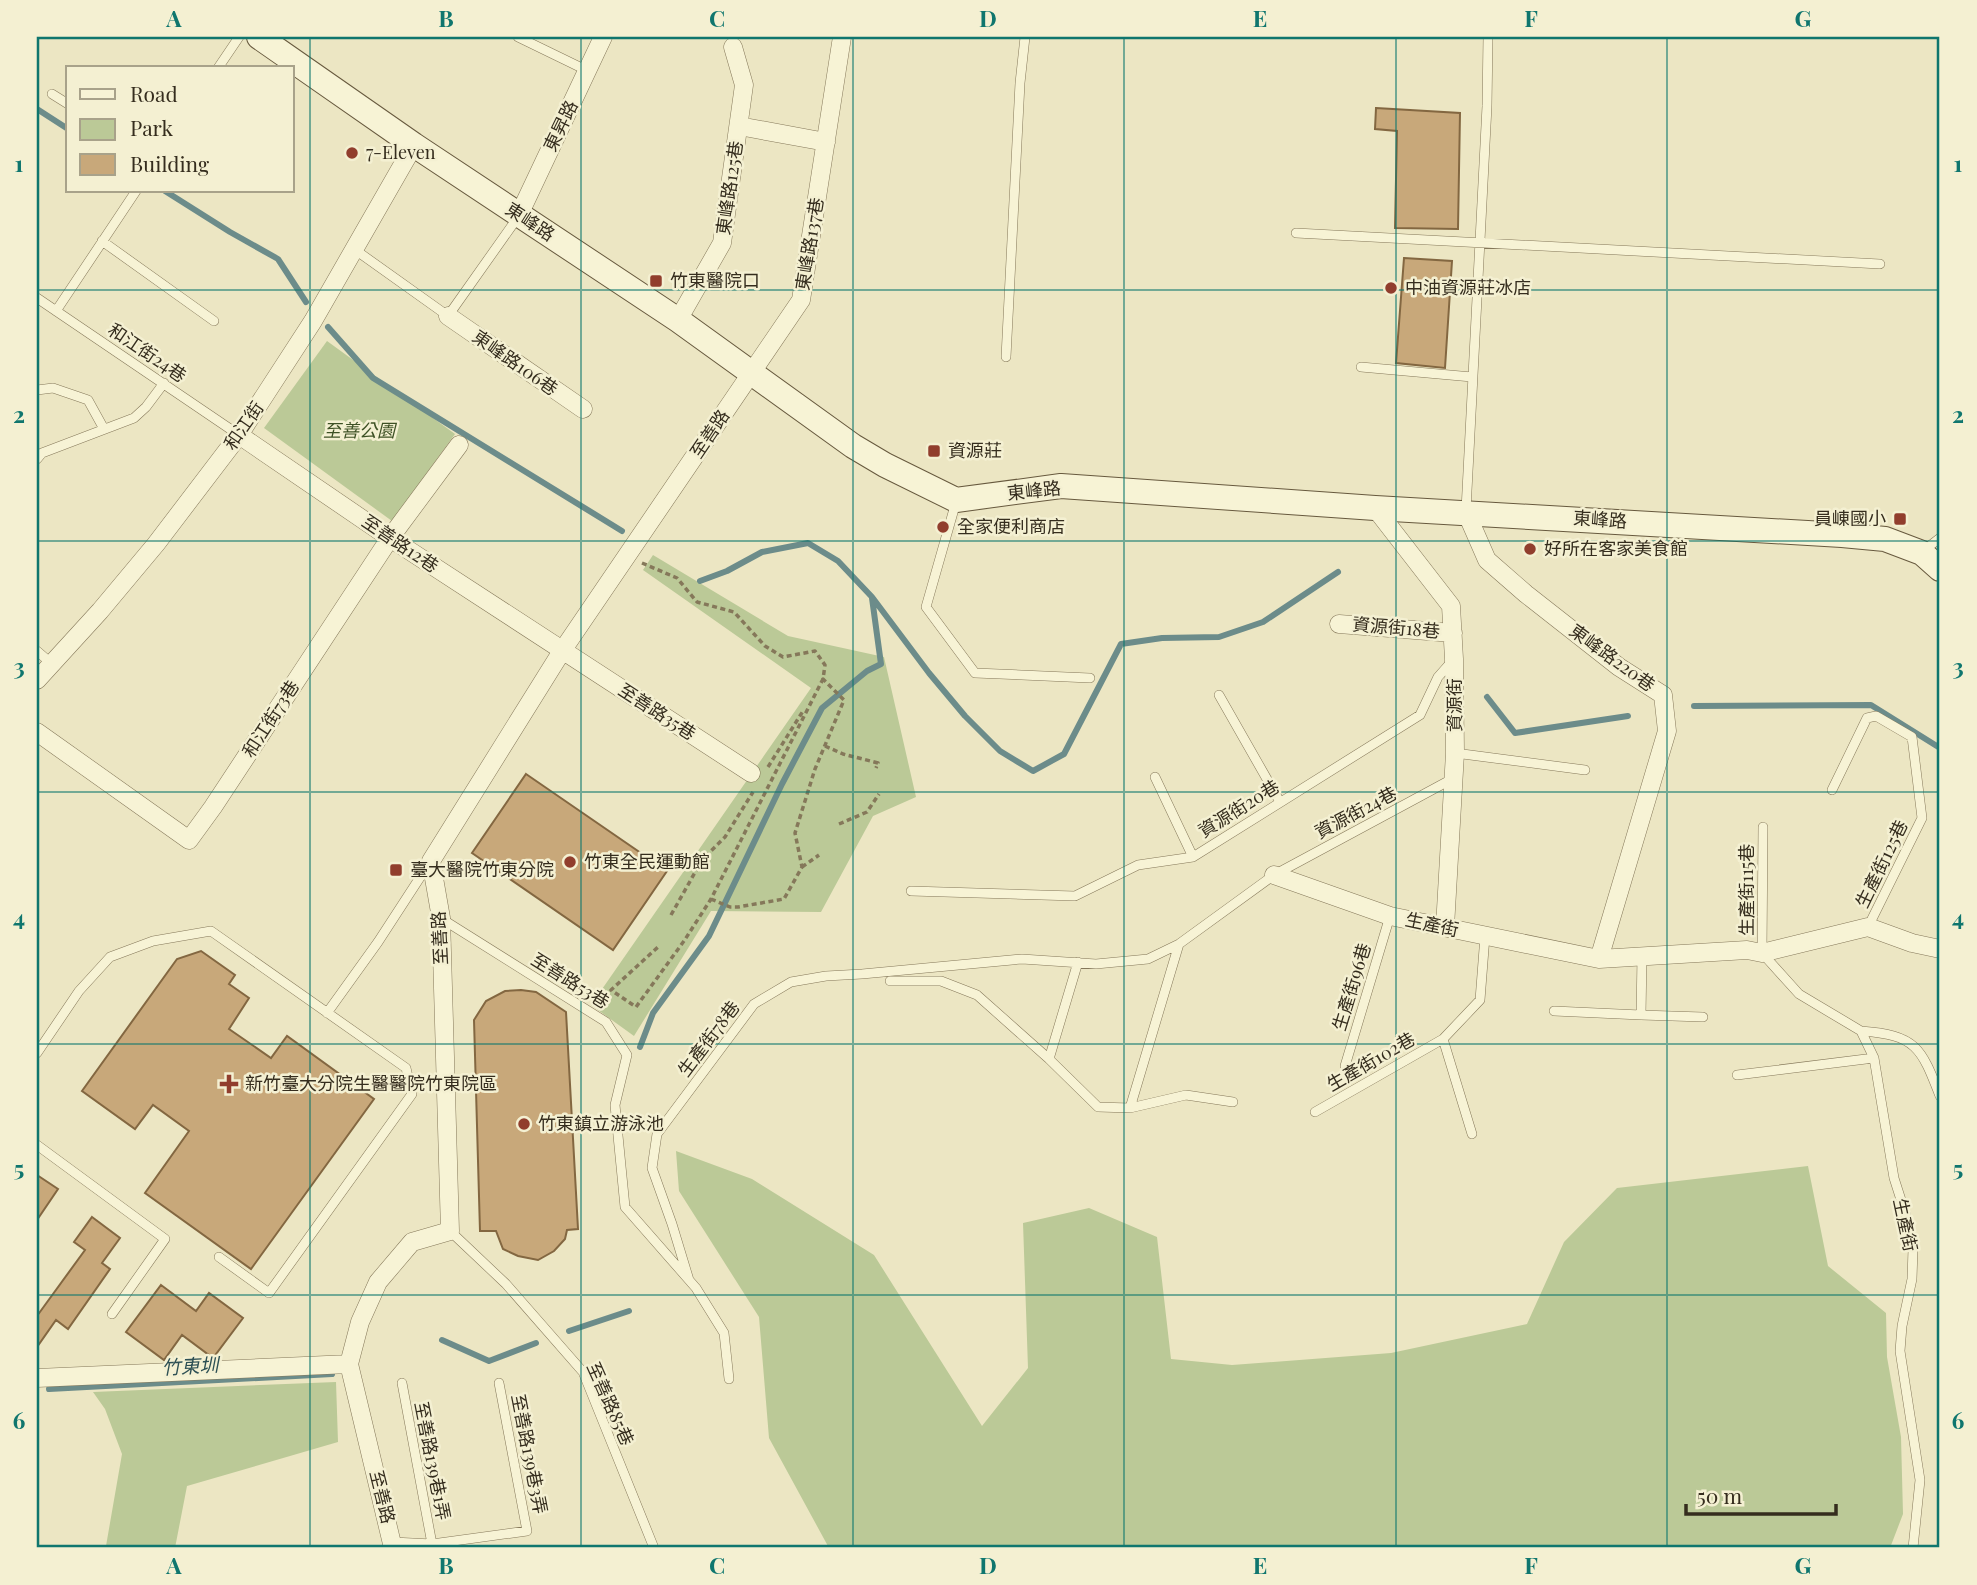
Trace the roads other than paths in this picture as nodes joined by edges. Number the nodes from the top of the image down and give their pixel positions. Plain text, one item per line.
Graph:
1 (239, 37) edge
2 (518, 37) edge
3 (603, 37) edge
4 (842, 37) edge
5 (1025, 37) edge
6 (1488, 37) edge
7 (272, 43) edge
8 (733, 47) dead end
9 (219, 66) edge
10 (588, 71) junction
11 (52, 94) dead end
12 (66, 103) edge
13 (738, 126) junction
14 (825, 142) junction
15 (414, 145) junction
16 (135, 192) edge
17 (519, 215) junction
18 (1296, 233) dead end
19 (1479, 241) junction
20 (102, 242) junction
21 (354, 249) junction
22 (1880, 264) dead end
23 (37, 298) edge
24 (56, 311) junction
25 (448, 316) junction
26 (678, 320) junction
27 (214, 321) dead end
28 (1006, 358) dead end
29 (1361, 367) dead end
30 (751, 373) junction
31 (1472, 377) junction
32 (164, 383) junction
33 (37, 390) edge
34 (583, 410) dead end
35 (104, 429) junction
36 (239, 435) junction
37 (459, 445) dead end
38 (37, 459) edge
39 (956, 500) junction
40 (1375, 508) junction
41 (1466, 512) junction
42 (390, 538) junction
43 (1931, 545) edge
44 (1940, 569) edge
45 (1339, 624) dead end
46 (1453, 634) junction
47 (37, 651) edge
48 (562, 651) junction
49 (1454, 659) junction
50 (52, 664) junction
51 (1090, 678) dead end
52 (37, 680) edge
53 (1219, 695) dead end
54 (37, 732) edge
55 (1455, 753) junction
56 (1585, 771) dead end
57 (758, 777) road end
58 (1155, 777) dead end
59 (1454, 778) junction
60 (1832, 790) dead end
61 (1280, 802) junction
62 (1763, 827) dead end
63 (1193, 857) junction
64 (431, 861) junction
65 (1274, 875) junction
66 (911, 891) dead end
67 (1390, 916) junction
68 (441, 918) junction
69 (1445, 927) junction
70 (1868, 927) junction
71 (1485, 936) junction
72 (1179, 944) junction
73 (1940, 949) edge
74 (1762, 953) junction
75 (1642, 956) junction
76 (1599, 959) junction
77 (1078, 962) junction
78 (890, 981) dead end
79 (1554, 1011) dead end
80 (327, 1013) junction
81 (1641, 1015) junction
82 (1703, 1017) dead end
83 (1861, 1031) junction
84 (1443, 1039) junction
85 (37, 1053) edge
86 (1874, 1058) junction
87 (1049, 1059) junction
88 (1345, 1066) dead end
89 (1737, 1075) dead end
90 (1940, 1096) edge
91 (1233, 1102) dead end
92 (1130, 1108) junction
93 (1315, 1112) dead end
94 (1472, 1134) dead end
95 (37, 1145) edge
96 (450, 1231) junction
97 (219, 1257) dead end
98 (688, 1280) junction
99 (112, 1314) dead end
100 (349, 1364) junction
101 (37, 1378) edge
102 (729, 1379) dead end
103 (401, 1383) dead end
104 (499, 1383) dead end
105 (432, 1544) junction
106 (393, 1545) edge
107 (654, 1548) edge
108 (1913, 1548) edge

1 - 9 lane
2 - 10 lane
3 - 10 street, 東昇路
4 - 14 street, 東峰路137巷
5 - 28 lane
6 - 19 lane
7 - 15 main road, 東峰路
8 - 13 street, 東峰路125巷
10 - 17 street, 東昇路
11 - 12 lane
13 - 14 street
13 - 26 street, 東峰路125巷
14 - 30 street, 東峰路137巷
15 - 17 main road, 東峰路
15 - 21 street, 和江街
16 - 20 lane
17 - 25 lane
17 - 26 main road, 東峰路
18 - 19 lane
19 - 22 lane
19 - 31 lane
20 - 24 lane
20 - 27 lane
21 - 25 lane, 東峰路106巷
21 - 36 street, 和江街
23 - 24 lane, 和江街24巷
24 - 32 lane, 和江街24巷
25 - 34 street, 東峰路106巷
26 - 30 main road, 東峰路
29 - 31 lane
30 - 39 main road, 東峰路
30 - 48 street, 至善路
31 - 41 lane
32 - 35 lane
32 - 36 lane, 和江街24巷
33 - 35 lane
35 - 38 lane
36 - 42 street, 至善路12巷
36 - 50 street, 和江街
37 - 42 street, 和江街73巷
39 - 40 main road, 東峰路
39 - 51 lane
40 - 41 main road, 東峰路
40 - 46 street, 資源街
41 - 43 main road, 東峰路
41 - 76 street, 東峰路220巷
42 - 48 street, 至善路12巷
42 - 54 street, 和江街73巷
43 - 44 main road, 東峰路
45 - 46 street, 資源街18巷
46 - 49 street, 資源街
47 - 50 lane
48 - 57 street, 至善路35巷
48 - 64 street, 至善路
49 - 55 street, 資源街
49 - 61 lane, 資源街20巷
50 - 52 street, 和江街
53 - 61 lane
55 - 56 lane
55 - 59 street, 資源街
58 - 63 lane
59 - 65 lane, 資源街24巷
59 - 69 street, 資源街
60 - 70 lane, 生產街125巷
61 - 63 lane, 資源街20巷
62 - 74 lane, 生產街115巷
63 - 66 lane, 資源街20巷
64 - 68 street, 至善路
64 - 80 lane
65 - 67 street, 生產街
65 - 72 lane, 生產街78巷
67 - 69 street, 生產街
67 - 88 lane, 生產街96巷
68 - 96 street, 至善路
68 - 98 lane, 至善路53巷
69 - 71 street, 生產街
70 - 73 street
70 - 74 street, 生產街
71 - 76 street, 生產街
71 - 84 lane, 生產街102巷
72 - 77 lane, 生產街78巷
72 - 92 lane
74 - 75 street, 生產街
74 - 83 lane
75 - 76 street, 生產街
75 - 81 lane
77 - 87 lane
77 - 98 lane, 生產街78巷
78 - 87 lane
79 - 81 lane
80 - 85 lane
80 - 97 lane
81 - 82 lane
83 - 86 lane, 生產街
83 - 90 lane
84 - 93 lane, 生產街102巷
84 - 94 lane, 生產街102巷
86 - 89 lane
86 - 108 lane, 生產街
87 - 92 lane
91 - 92 lane
95 - 99 lane
96 - 100 street, 至善路
96 - 107 lane, 至善路85巷
98 - 102 lane, 至善路53巷
100 - 101 street
100 - 106 street, 至善路
103 - 105 lane, 至善路139巷1弄
104 - 105 lane, 至善路139巷3弄
105 - 106 lane

